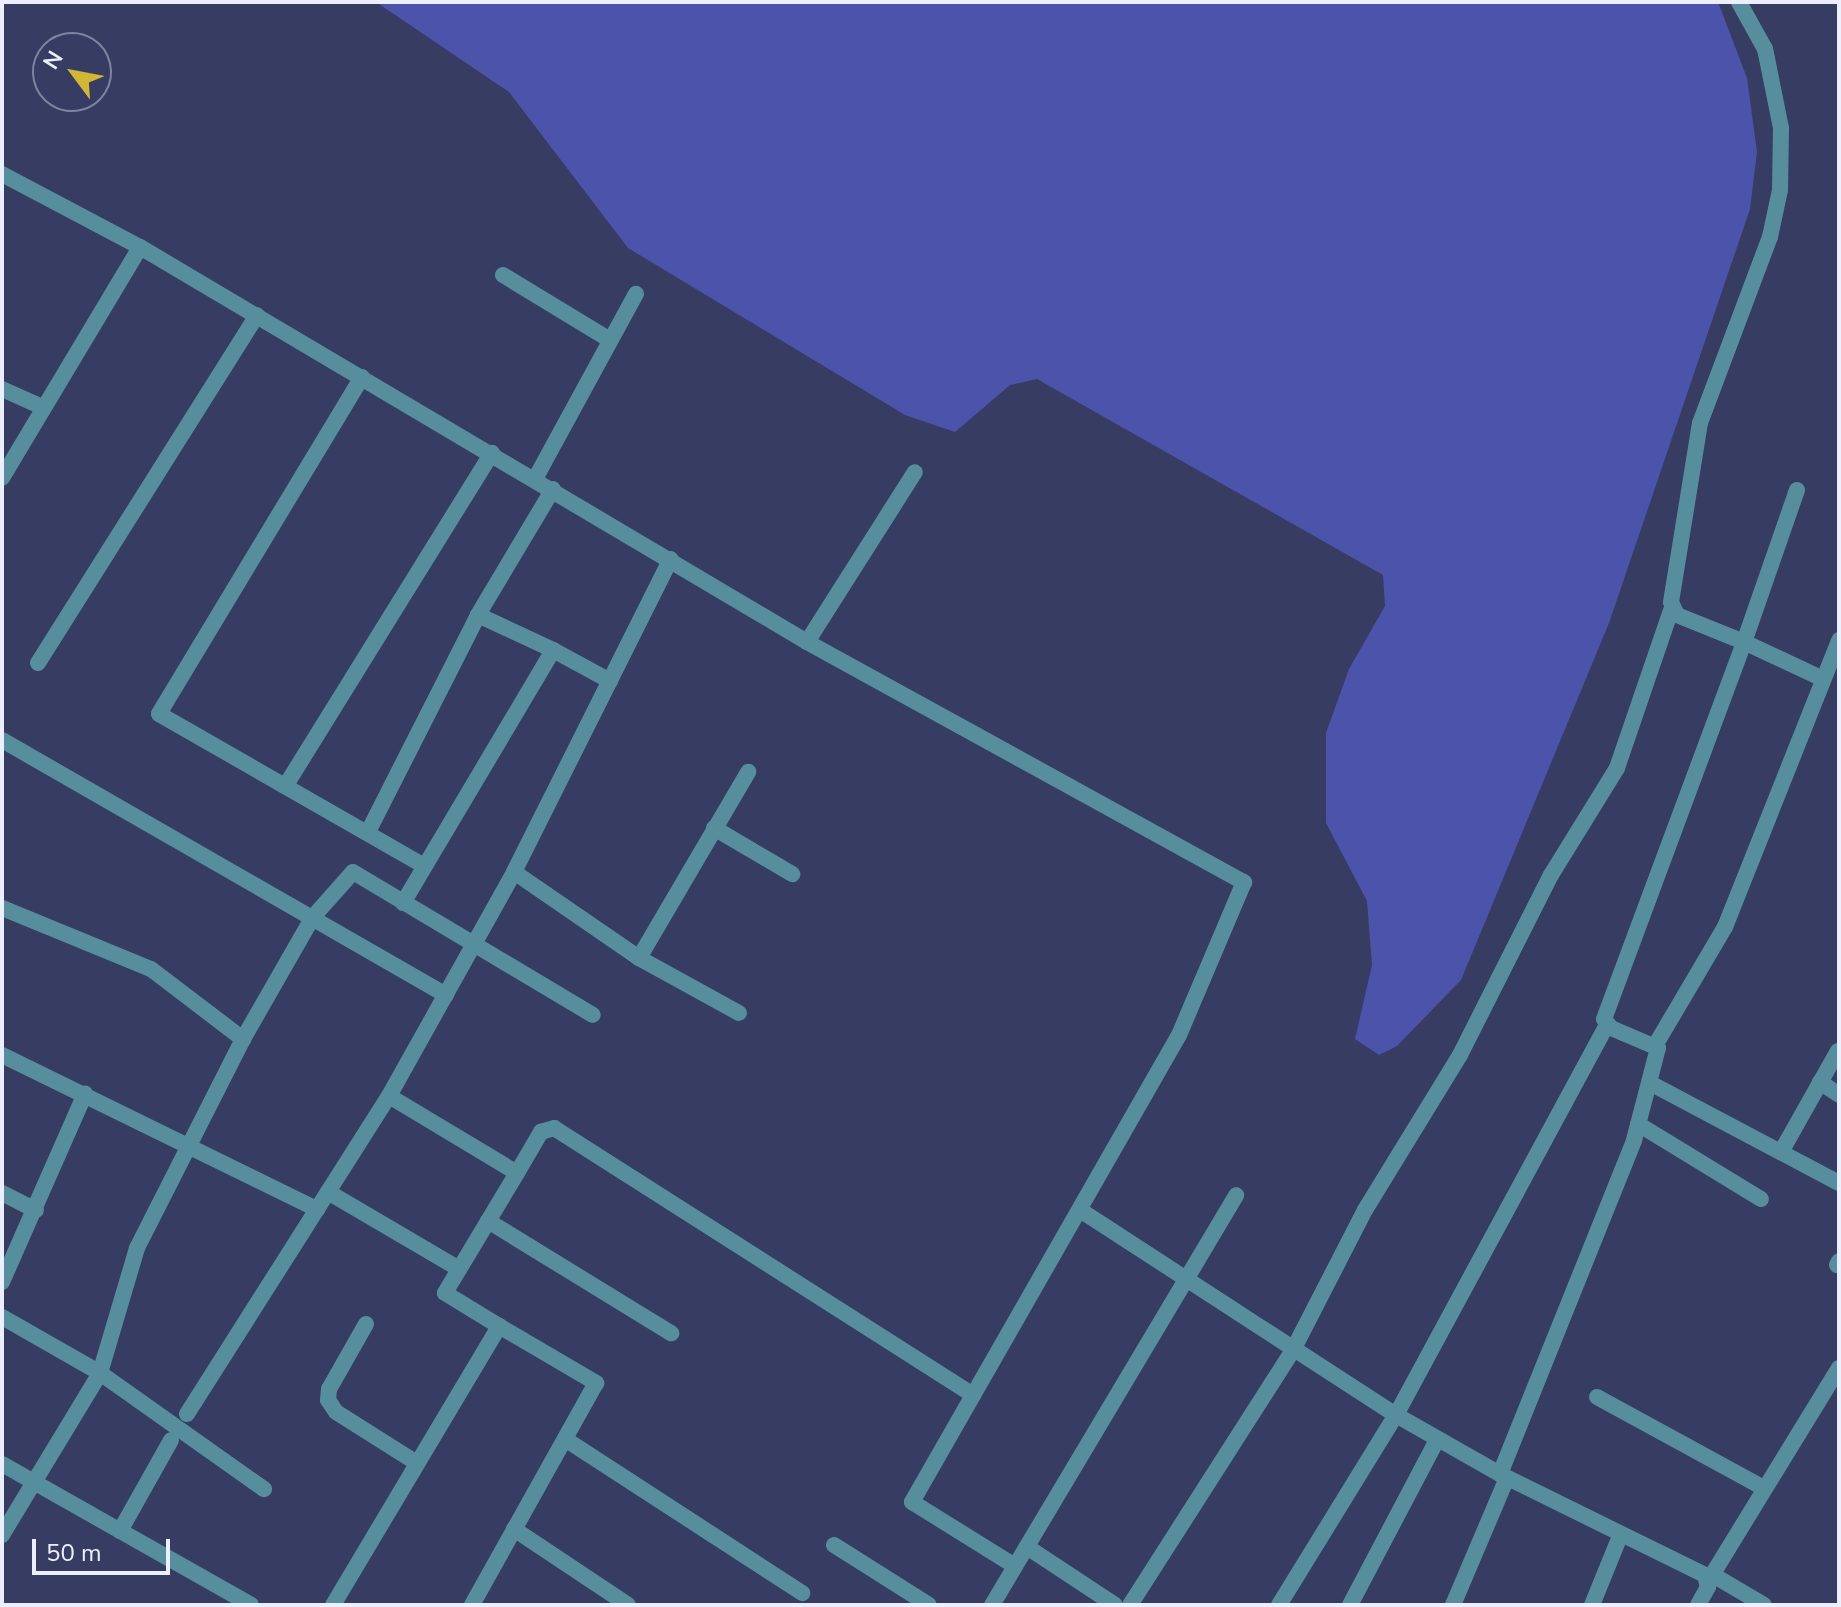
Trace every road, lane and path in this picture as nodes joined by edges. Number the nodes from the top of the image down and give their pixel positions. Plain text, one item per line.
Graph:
1 (1739, 2) edge
2 (2, 174) edge
3 (140, 247) junction
4 (503, 275) dead end
5 (636, 294) dead end
6 (257, 315) junction
7 (610, 340) junction
8 (362, 377) junction
9 (2, 389) edge
10 (42, 407) junction
11 (492, 453) junction
12 (915, 472) dead end
13 (2, 478) edge
14 (535, 479) junction
15 (553, 489) junction
16 (1797, 490) dead end
17 (671, 559) junction
18 (1671, 610) junction
19 (478, 615) junction
20 (1839, 640) edge
21 (807, 642) junction
22 (1744, 642) junction
23 (553, 650) junction
24 (38, 663) dead end
25 (1821, 678) junction
26 (610, 681) junction
27 (2, 740) edge
28 (748, 772) dead end
29 (286, 785) junction
30 (714, 828) junction
31 (368, 832) junction
32 (423, 865) junction
33 (514, 872) junction
34 (792, 874) dead end
35 (403, 903) junction
36 (2, 908) edge
37 (313, 917) junction
38 (473, 946) junction
39 (639, 958) junction
40 (446, 995) junction
41 (739, 1013) dead end
42 (593, 1015) dead end
43 (1607, 1025) junction
44 (243, 1039) junction
45 (1656, 1044) junction
46 (1838, 1051) edge
47 (2, 1055) edge
48 (1820, 1082) junction
49 (1650, 1083) junction
50 (85, 1094) junction
51 (1839, 1095) edge
52 (389, 1096) junction
53 (1638, 1124) junction
54 (188, 1142) junction
55 (1781, 1152) junction
56 (517, 1173) junction
57 (1839, 1183) edge
58 (328, 1192) junction
59 (2, 1193) edge
60 (1236, 1195) dead end
61 (1761, 1199) dead end
62 (317, 1209) junction
63 (36, 1210) junction
64 (1080, 1210) junction
65 (488, 1221) junction
66 (459, 1269) junction
67 (2, 1282) edge
68 (1186, 1282) junction
69 (2, 1317) edge
70 (366, 1324) dead end
71 (499, 1326) junction
72 (671, 1333) dead end
73 (1292, 1352) junction
74 (1839, 1368) edge
75 (100, 1373) junction
76 (973, 1395) junction
77 (1597, 1397) dead end
78 (187, 1414) dead end
79 (1396, 1415) junction
80 (565, 1439) junction
81 (171, 1440) dead end
82 (1437, 1440) junction
83 (417, 1463) junction
84 (2, 1464) edge
85 (1503, 1477) junction
86 (33, 1480) junction
87 (1764, 1488) junction
88 (264, 1489) dead end
89 (514, 1529) junction
90 (120, 1531) junction
91 (2, 1535) edge
92 (1620, 1536) junction
93 (834, 1545) dead end
94 (1027, 1547) junction
95 (1015, 1566) junction
96 (1711, 1577) junction
97 (802, 1593) dead end
98 (251, 1605) edge
99 (333, 1605) edge
100 (472, 1605) edge
101 (628, 1605) edge
102 (929, 1605) edge
103 (992, 1605) edge
104 (1115, 1605) edge
105 (1130, 1605) edge
106 (1279, 1605) edge
107 (1350, 1605) edge
108 (1453, 1605) edge
109 (1592, 1605) edge
110 (1698, 1605) edge
111 (1764, 1605) edge

1 - 18 street
2 - 3 street
3 - 6 street
3 - 10 street
4 - 7 street
5 - 7 street
6 - 8 street
6 - 24 street
7 - 14 street
8 - 11 street
8 - 29 street
9 - 10 street
10 - 13 street
11 - 14 street
11 - 29 street
12 - 21 street
14 - 15 street
15 - 17 street
15 - 19 street
16 - 22 street
17 - 21 street
17 - 26 street
18 - 22 street
18 - 73 street
19 - 23 street
19 - 31 street
20 - 25 street
21 - 64 street
22 - 25 street
22 - 43 street
23 - 26 street
23 - 32 street
25 - 45 street
26 - 33 street
27 - 37 street
28 - 30 street
29 - 31 street
30 - 34 street
30 - 39 street
31 - 32 street
32 - 35 street
33 - 38 street
33 - 39 street
35 - 37 street
35 - 38 street
36 - 44 street
37 - 40 street
37 - 44 street
38 - 40 street
38 - 42 street
39 - 41 street
40 - 52 street
43 - 45 street
43 - 79 street
44 - 54 street
45 - 49 street
46 - 48 street
47 - 50 street
48 - 51 street
48 - 55 street
49 - 53 street
49 - 55 street
50 - 54 street
50 - 63 street
52 - 56 street
52 - 58 street
53 - 61 street
53 - 85 street
54 - 62 street
54 - 75 street
55 - 57 street
56 - 65 street
56 - 76 street
58 - 62 street
58 - 66 street
59 - 63 street
60 - 68 street
62 - 78 street
63 - 67 street
64 - 68 street
64 - 76 street
65 - 66 street
65 - 72 street
66 - 71 street
68 - 73 street
68 - 94 street
69 - 75 street
70 - 83 street
71 - 80 street
71 - 83 street
73 - 79 street
73 - 105 street
74 - 87 street
75 - 86 street
75 - 88 street
76 - 95 street
77 - 87 street
79 - 82 street
79 - 106 street
80 - 89 street
80 - 97 street
81 - 90 street
82 - 85 street
82 - 107 street
83 - 99 street
84 - 86 street
85 - 92 street
85 - 108 street
86 - 90 street
86 - 91 street
87 - 96 street
89 - 100 street
89 - 101 street
90 - 98 street
92 - 96 street
92 - 109 street
93 - 102 street
94 - 95 street
94 - 104 street
95 - 103 street
96 - 110 street
96 - 111 street

